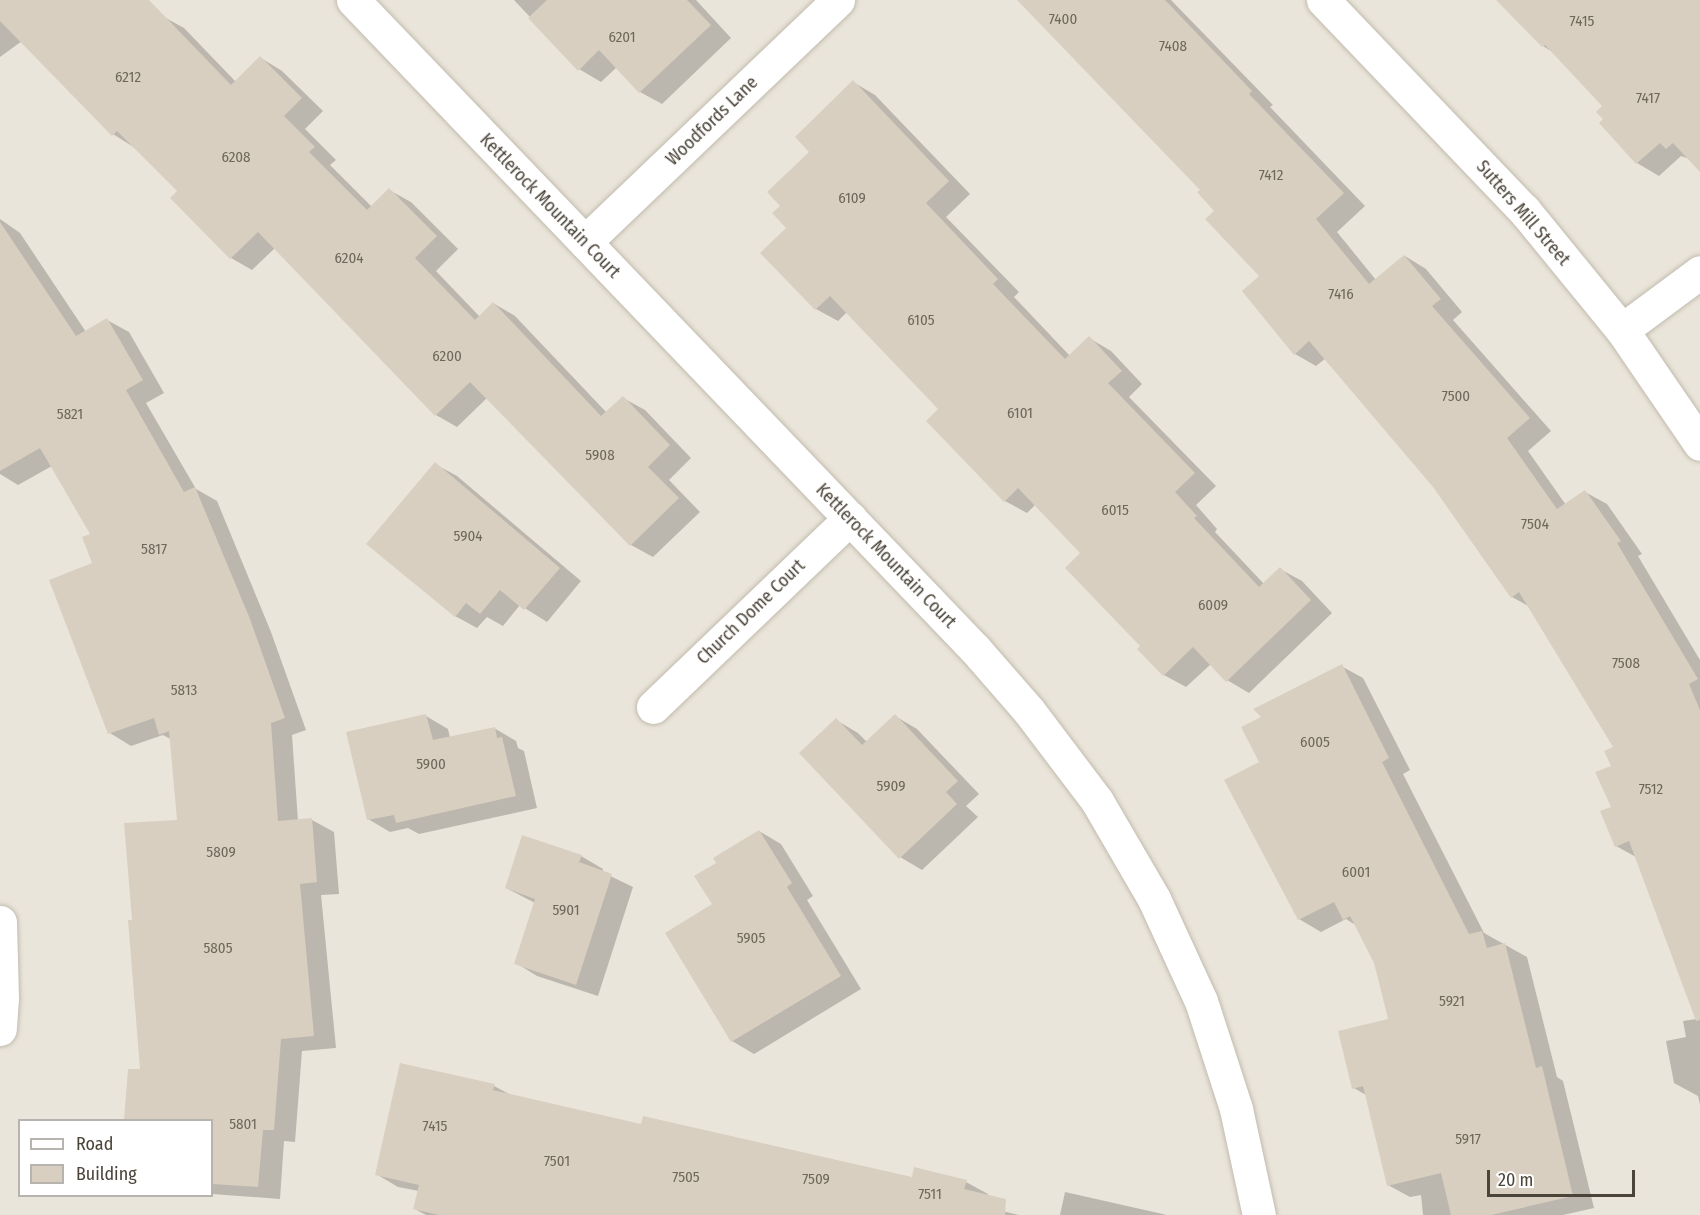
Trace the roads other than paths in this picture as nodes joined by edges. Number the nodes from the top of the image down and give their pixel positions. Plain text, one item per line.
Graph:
1 (353, 0) edge
2 (838, 0) edge
3 (1323, 0) edge
4 (585, 242) junction
5 (1700, 272) edge
6 (1622, 330) junction
7 (1700, 444) edge
8 (850, 518) junction
9 (653, 706) dead end
10 (0, 922) edge
11 (0, 1029) edge
12 (1259, 1215) edge

1 - 4 street, Kettlerock Mountain Court
2 - 4 street, Woodfords Lane
3 - 6 street, Sutters Mill Street
4 - 8 street, Kettlerock Mountain Court
5 - 6 street
6 - 7 street, Sutters Mill Street
8 - 9 street, Church Dome Court
8 - 12 street, Kettlerock Mountain Court
10 - 11 street

